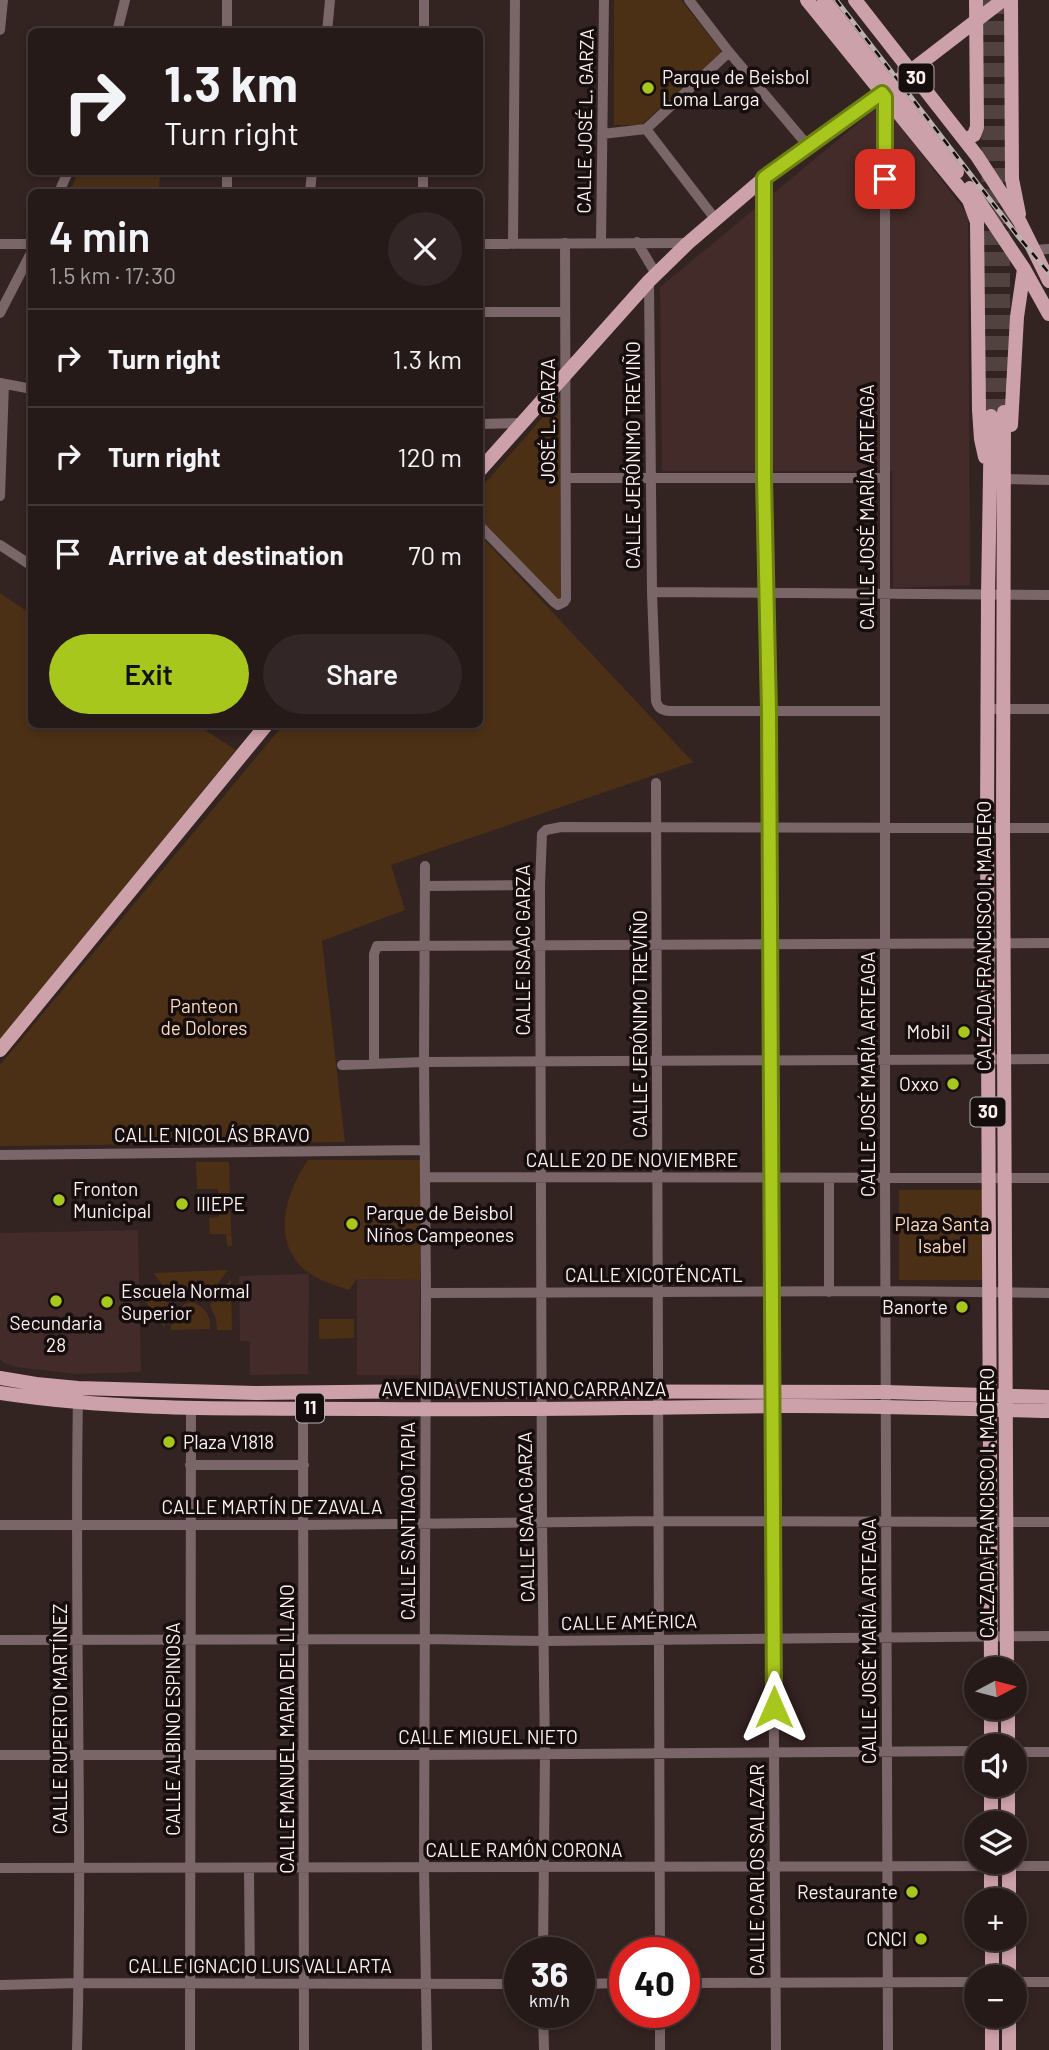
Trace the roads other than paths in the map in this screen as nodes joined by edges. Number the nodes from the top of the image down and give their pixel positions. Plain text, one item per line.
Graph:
1 (3, 0) edge
2 (125, 0) edge
3 (227, 0) edge
4 (330, 0) edge
5 (424, 0) edge
6 (515, 0) edge
7 (604, 0) edge
8 (689, 0) edge
9 (807, 0) edge
10 (824, 0) edge
11 (855, 0) edge
12 (976, 0) edge
13 (1003, 0) edge
14 (1011, 0) edge
15 (977, 20) junction
16 (118, 28) edge
17 (228, 28) edge
18 (327, 28) edge
19 (424, 28) edge
20 (0, 30) edge
21 (729, 52) junction
22 (911, 71) junction
23 (886, 93) junction
24 (646, 129) junction
25 (602, 134) junction
26 (965, 140) junction
27 (809, 147) junction
28 (764, 178) junction
29 (716, 220) junction
30 (1020, 222) junction
31 (601, 242) junction
32 (637, 242) junction
33 (565, 243) junction
34 (688, 243) junction
35 (0, 244) edge
36 (28, 244) edge
37 (483, 244) edge
38 (513, 244) junction
39 (1049, 248) edge
40 (1033, 250) junction
41 (28, 259) edge
42 (1024, 269) junction
43 (653, 278) junction
44 (1049, 281) edge
45 (483, 312) edge
46 (565, 312) junction
47 (0, 313) edge
48 (1049, 314) edge
49 (565, 374) junction
50 (2, 384) edge
51 (28, 388) edge
52 (521, 423) junction
53 (483, 424) edge
54 (1004, 443) junction
55 (483, 467) edge
56 (990, 469) junction
57 (565, 478) junction
58 (764, 478) junction
59 (884, 478) junction
60 (651, 479) junction
61 (1004, 479) junction
62 (1049, 480) edge
63 (0, 496) edge
64 (483, 529) edge
65 (0, 545) edge
66 (28, 563) edge
67 (652, 592) junction
68 (766, 593) junction
69 (885, 594) junction
70 (988, 595) junction
71 (1003, 595) junction
72 (1049, 595) edge
73 (996, 709) junction
74 (1049, 709) edge
75 (769, 711) junction
76 (885, 711) junction
77 (264, 728) edge
78 (656, 783) dead end
79 (657, 828) junction
80 (770, 828) junction
81 (885, 828) junction
82 (987, 828) junction
83 (1003, 828) junction
84 (1049, 828) edge
85 (425, 866) dead end
86 (540, 885) junction
87 (425, 886) junction
88 (886, 943) junction
89 (988, 943) junction
90 (1004, 943) junction
91 (1049, 943) edge
92 (771, 944) junction
93 (540, 945) junction
94 (657, 945) junction
95 (424, 946) junction
96 (0, 1050) edge
97 (1004, 1059) junction
98 (1049, 1059) edge
99 (886, 1060) junction
100 (988, 1060) junction
101 (658, 1061) junction
102 (770, 1061) junction
103 (424, 1062) junction
104 (541, 1062) junction
105 (374, 1063) junction
106 (342, 1065) dead end
107 (424, 1150) junction
108 (0, 1155) edge
109 (425, 1177) junction
110 (541, 1177) junction
111 (658, 1178) junction
112 (770, 1178) junction
113 (989, 1178) junction
114 (1005, 1178) junction
115 (1049, 1178) edge
116 (829, 1179) junction
117 (885, 1179) junction
118 (886, 1291) junction
119 (771, 1292) junction
120 (830, 1292) junction
121 (426, 1293) junction
122 (541, 1293) junction
123 (658, 1293) junction
124 (989, 1293) junction
125 (1006, 1293) junction
126 (1049, 1293) edge
127 (0, 1378) edge
128 (78, 1388) junction
129 (426, 1391) junction
130 (541, 1392) junction
131 (659, 1392) junction
132 (0, 1393) edge
133 (1049, 1397) edge
134 (772, 1399) junction
135 (886, 1399) junction
136 (990, 1402) junction
137 (1006, 1403) junction
138 (78, 1404) junction
139 (191, 1408) junction
140 (303, 1408) junction
141 (659, 1408) junction
142 (426, 1409) junction
143 (542, 1410) junction
144 (1049, 1411) edge
145 (190, 1465) junction
146 (304, 1465) junction
147 (658, 1521) junction
148 (542, 1522) junction
149 (773, 1522) junction
150 (990, 1522) junction
151 (1049, 1522) edge
152 (887, 1523) junction
153 (1007, 1523) junction
154 (190, 1524) junction
155 (426, 1524) junction
156 (0, 1525) edge
157 (76, 1525) junction
158 (304, 1525) junction
159 (1007, 1635) junction
160 (990, 1636) junction
161 (1049, 1636) edge
162 (773, 1638) junction
163 (886, 1638) junction
164 (426, 1639) junction
165 (660, 1639) junction
166 (0, 1640) edge
167 (77, 1640) junction
168 (191, 1640) junction
169 (305, 1640) junction
170 (545, 1641) junction
171 (991, 1657) edge
172 (1007, 1657) edge
173 (964, 1751) edge
174 (1027, 1752) edge
175 (1049, 1752) edge
176 (887, 1753) junction
177 (190, 1754) junction
178 (545, 1754) junction
179 (660, 1754) junction
180 (774, 1754) junction
181 (0, 1755) edge
182 (77, 1755) junction
183 (305, 1755) junction
184 (425, 1755) junction
185 (964, 1865) edge
186 (1027, 1865) edge
187 (1049, 1866) edge
188 (424, 1867) junction
189 (544, 1867) junction
190 (660, 1867) junction
191 (775, 1867) junction
192 (888, 1867) junction
193 (0, 1868) edge
194 (79, 1868) junction
195 (191, 1868) junction
196 (249, 1868) junction
197 (305, 1868) junction
198 (543, 1937) edge
199 (660, 1937) edge
200 (888, 1982) junction
201 (964, 1982) edge
202 (1027, 1982) edge
203 (1049, 1982) edge
204 (79, 1983) junction
205 (190, 1983) junction
206 (250, 1983) junction
207 (304, 1983) junction
208 (700, 1983) edge
209 (776, 1983) junction
210 (426, 1984) junction
211 (504, 1984) edge
212 (0, 1985) edge
213 (543, 2028) edge
214 (660, 2028) edge
215 (992, 2028) edge
216 (1009, 2028) edge
217 (77, 2050) edge
218 (191, 2050) edge
219 (304, 2050) edge
220 (427, 2050) edge
221 (544, 2050) edge
222 (660, 2050) edge
223 (776, 2050) edge
224 (888, 2050) edge
225 (992, 2050) edge
226 (1009, 2050) edge

1 - 20 street
2 - 16 street
3 - 17 street
4 - 18 street
5 - 19 street
6 - 38 street
7 - 25 street, CALLE JOSÉ L. GARZA
8 - 21 street
9 - 23 main road, 30
10 - 23 main road, 30
11 - 22 main road, 30
12 - 15 main road
13 - 15 main road
14 - 30 main road
15 - 22 main road
15 - 26 main road
21 - 24 street
21 - 27 street
22 - 23 main road
22 - 26 main road, 30
23 - 27 main road
23 - 42 main road, 30
23 - 56 main road
23 - 59 street, CALLE JOSÉ MARÍA ARTEAGA
24 - 25 street
24 - 29 street
25 - 31 street, CALLE JOSÉ L. GARZA
26 - 30 main road, 30
27 - 28 main road
28 - 29 main road
28 - 58 street, CALLE CARLOS SALAZAR
29 - 34 main road
30 - 40 main road, 30
31 - 32 street
31 - 33 street
32 - 34 street
32 - 43 street
33 - 38 street
33 - 46 street, JOSÉ L. GARZA
34 - 43 main road
35 - 36 street
37 - 38 street
39 - 40 street
40 - 44 main road, 30
41 - 47 street
42 - 48 main road, 30
42 - 54 main road
43 - 49 main road
43 - 60 street, CALLE JERÓNIMO TREVIÑO
45 - 46 street
46 - 49 street, JOSÉ L. GARZA
49 - 52 main road
49 - 57 street, JOSÉ L. GARZA
50 - 51 street
50 - 63 street
52 - 53 street
52 - 55 main road
54 - 56 main road, CALZADA FRANCISCO I. MADERO / 30
54 - 61 main road, CALZADA FRANCISCO I. MADERO / 30
56 - 70 main road, CALZADA FRANCISCO I. MADERO / 30
57 - 60 street
57 - 64 street, JOSÉ L. GARZA
58 - 59 street
58 - 60 street
58 - 68 street, CALLE CARLOS SALAZAR
59 - 69 street, CALLE JOSÉ MARÍA ARTEAGA
60 - 67 street, CALLE JERÓNIMO TREVIÑO
61 - 62 street
61 - 71 main road, CALZADA FRANCISCO I. MADERO / 30
65 - 66 street
67 - 68 street
67 - 75 street, CALLE JERÓNIMO TREVIÑO
68 - 69 street
68 - 75 street, CALLE CARLOS SALAZAR
69 - 70 street
69 - 76 street, CALLE JOSÉ MARÍA ARTEAGA
70 - 71 street
70 - 73 main road, CALZADA FRANCISCO I. MADERO / 30
71 - 72 street
71 - 73 main road, CALZADA FRANCISCO I. MADERO / 30
73 - 74 street
73 - 82 main road, CALZADA FRANCISCO I. MADERO / 30
73 - 83 main road, CALZADA FRANCISCO I. MADERO / 30
75 - 76 street
75 - 80 street, CALLE CARLOS SALAZAR
76 - 81 street, CALLE JOSÉ MARÍA ARTEAGA
77 - 96 main road
78 - 79 street, CALLE JERÓNIMO TREVIÑO
79 - 80 street
79 - 86 street, CALLE ISAAC GARZA
79 - 94 street, CALLE JERÓNIMO TREVIÑO
80 - 81 street
80 - 92 street, CALLE CARLOS SALAZAR
81 - 82 street
81 - 88 street, CALLE JOSÉ MARÍA ARTEAGA
82 - 83 street
82 - 89 main road, CALZADA FRANCISCO I. MADERO / 30
83 - 84 street
83 - 90 main road, CALZADA FRANCISCO I. MADERO / 30
85 - 87 street, CALLE SANTIAGO TAPIA
86 - 87 street
86 - 93 street, CALLE ISAAC GARZA
87 - 95 street, CALLE SANTIAGO TAPIA
88 - 89 street
88 - 92 street
88 - 99 street, CALLE JOSÉ MARÍA ARTEAGA
89 - 90 street
89 - 100 main road, CALZADA FRANCISCO I. MADERO / 30
90 - 91 street
90 - 97 main road, CALZADA FRANCISCO I. MADERO / 30
92 - 94 street
92 - 102 street, CALLE CARLOS SALAZAR
93 - 94 street
93 - 95 street
93 - 104 street, CALLE ISAAC GARZA
94 - 101 street, CALLE JERÓNIMO TREVIÑO
95 - 103 street, CALLE SANTIAGO TAPIA
95 - 105 street
97 - 98 street
97 - 100 street
97 - 114 main road, CALZADA FRANCISCO I. MADERO / 30
99 - 100 street
99 - 102 street
99 - 117 street, CALLE JOSÉ MARÍA ARTEAGA
100 - 113 main road, CALZADA FRANCISCO I. MADERO / 30
101 - 102 street
101 - 104 street
101 - 111 street, CALLE JERÓNIMO TREVIÑO
102 - 112 street, CALLE CARLOS SALAZAR
103 - 104 street
103 - 105 street
103 - 107 street, CALLE SANTIAGO TAPIA
104 - 110 street, CALLE ISAAC GARZA
105 - 106 street
107 - 108 street, CALLE NICOLÁS BRAVO
107 - 109 street, CALLE SANTIAGO TAPIA
109 - 110 street, CALLE 20 DE NOVIEMBRE
109 - 121 street, CALLE SANTIAGO TAPIA
110 - 111 street, CALLE 20 DE NOVIEMBRE
110 - 122 street, CALLE ISAAC GARZA
111 - 112 street, CALLE 20 DE NOVIEMBRE
111 - 123 street, CALLE JERÓNIMO TREVIÑO
112 - 116 street, CALLE 20 DE NOVIEMBRE
112 - 119 street, CALLE CARLOS SALAZAR
113 - 114 street, CALLE 20 DE NOVIEMBRE
113 - 117 street, CALLE 20 DE NOVIEMBRE
113 - 124 main road, CALZADA FRANCISCO I. MADERO / 30
114 - 115 street, CALLE 20 DE NOVIEMBRE
114 - 125 main road, CALZADA FRANCISCO I. MADERO / 30
116 - 117 street, CALLE 20 DE NOVIEMBRE
116 - 120 street
117 - 118 street, CALLE JOSÉ MARÍA ARTEAGA
118 - 120 street, CALLE XICOTÉNCATL
118 - 124 street, CALLE XICOTÉNCATL
118 - 135 street, CALLE JOSÉ MARÍA ARTEAGA
119 - 120 street, CALLE XICOTÉNCATL
119 - 123 street, CALLE XICOTÉNCATL
119 - 134 street, CALLE CARLOS SALAZAR
121 - 122 street, CALLE XICOTÉNCATL
121 - 129 street, CALLE SANTIAGO TAPIA
122 - 123 street, CALLE XICOTÉNCATL
122 - 130 street, CALLE ISAAC GARZA
123 - 131 street, CALLE JERÓNIMO TREVIÑO
124 - 125 street, CALLE XICOTÉNCATL
124 - 136 main road, CALZADA FRANCISCO I. MADERO / 30
125 - 126 street, CALLE XICOTÉNCATL
125 - 137 main road, CALZADA FRANCISCO I. MADERO / 30
127 - 128 main road, AVENIDA VENUSTIANO CARRANZA / 11
128 - 129 main road, AVENIDA VENUSTIANO CARRANZA / 11
128 - 138 street, CALLE RUPERTO MARTÍNEZ
129 - 130 main road, AVENIDA VENUSTIANO CARRANZA / 11
129 - 142 street, CALLE SANTIAGO TAPIA
130 - 131 main road, AVENIDA VENUSTIANO CARRANZA / 11
130 - 143 street, CALLE ISAAC GARZA
131 - 134 main road, AVENIDA VENUSTIANO CARRANZA / 11
131 - 141 street, CALLE JERÓNIMO TREVIÑO
132 - 138 main road, AVENIDA VENUSTIANO CARRANZA / 11
133 - 137 main road, AVENIDA VENUSTIANO CARRANZA / 11
134 - 135 main road, AVENIDA VENUSTIANO CARRANZA / 11
134 - 141 main road, AVENIDA VENUSTIANO CARRANZA / 11
134 - 149 street, CALLE CARLOS SALAZAR
135 - 136 main road, AVENIDA VENUSTIANO CARRANZA / 11
135 - 152 street, CALLE JOSÉ MARÍA ARTEAGA
136 - 137 main road, AVENIDA VENUSTIANO CARRANZA / 11
136 - 150 main road, CALZADA FRANCISCO I. MADERO / 30
137 - 144 main road, AVENIDA VENUSTIANO CARRANZA / 11
137 - 153 main road, CALZADA FRANCISCO I. MADERO / 30
138 - 139 main road, AVENIDA VENUSTIANO CARRANZA / 11
138 - 157 street, CALLE RUPERTO MARTÍNEZ
139 - 140 main road, AVENIDA VENUSTIANO CARRANZA / 11
139 - 145 street, CALLE ALBINO ESPINOSA
140 - 142 main road, AVENIDA VENUSTIANO CARRANZA / 11
140 - 146 street, CALLE MANUEL MARIA DEL LLANO
141 - 143 main road, AVENIDA VENUSTIANO CARRANZA / 11
141 - 147 street, CALLE JERÓNIMO TREVIÑO
142 - 143 main road, AVENIDA VENUSTIANO CARRANZA / 11
142 - 155 street, CALLE SANTIAGO TAPIA
143 - 148 street, CALLE ISAAC GARZA
145 - 146 street
145 - 154 street, CALLE ALBINO ESPINOSA
146 - 158 street, CALLE MANUEL MARIA DEL LLANO
147 - 148 street, CALLE MARTÍN DE ZAVALA
147 - 149 street, CALLE MARTÍN DE ZAVALA
147 - 165 street, CALLE JERÓNIMO TREVIÑO
148 - 155 street, CALLE MARTÍN DE ZAVALA
148 - 170 street, CALLE ISAAC GARZA
149 - 152 street, CALLE MARTÍN DE ZAVALA
149 - 162 street, CALLE CARLOS SALAZAR
150 - 152 street, CALLE MARTÍN DE ZAVALA
150 - 153 street, CALLE MARTÍN DE ZAVALA
150 - 160 main road, CALZADA FRANCISCO I. MADERO / 30
151 - 153 street, CALLE MARTÍN DE ZAVALA
152 - 163 street, CALLE JOSÉ MARÍA ARTEAGA
153 - 159 main road, CALZADA FRANCISCO I. MADERO / 30
154 - 157 street, CALLE MARTÍN DE ZAVALA
154 - 158 street, CALLE MARTÍN DE ZAVALA
154 - 168 street, CALLE ALBINO ESPINOSA
155 - 158 street, CALLE MARTÍN DE ZAVALA
155 - 164 street, CALLE SANTIAGO TAPIA
156 - 157 street, CALLE MARTÍN DE ZAVALA
157 - 167 street, CALLE RUPERTO MARTÍNEZ
158 - 169 street, CALLE MANUEL MARIA DEL LLANO
159 - 160 street, CALLE AMÉRICA
159 - 161 street, CALLE AMÉRICA
159 - 172 main road, CALZADA FRANCISCO I. MADERO / 30
160 - 163 street, CALLE AMÉRICA
160 - 171 main road, CALZADA FRANCISCO I. MADERO / 30
162 - 163 street, CALLE AMÉRICA
162 - 165 street, CALLE AMÉRICA
162 - 180 street, CALLE CARLOS SALAZAR
163 - 176 street, CALLE JOSÉ MARÍA ARTEAGA
164 - 169 street, CALLE AMÉRICA
164 - 170 street, CALLE AMÉRICA
164 - 184 street, CALLE SANTIAGO TAPIA
165 - 170 street, CALLE AMÉRICA
165 - 179 street, CALLE JERÓNIMO TREVIÑO
166 - 167 street, CALLE AMÉRICA
167 - 168 street, CALLE AMÉRICA
167 - 182 street, CALLE RUPERTO MARTÍNEZ
168 - 169 street, CALLE AMÉRICA
168 - 177 street, CALLE ALBINO ESPINOSA
169 - 183 street, CALLE MANUEL MARIA DEL LLANO
170 - 178 street, CALLE ISAAC GARZA
173 - 176 street, CALLE MIGUEL NIETO
174 - 175 street
176 - 180 street, CALLE MIGUEL NIETO
176 - 192 street, CALLE JOSÉ MARÍA ARTEAGA
177 - 182 street, CALLE MIGUEL NIETO
177 - 183 street, CALLE MIGUEL NIETO
177 - 195 street, CALLE ALBINO ESPINOSA
178 - 179 street, CALLE MIGUEL NIETO
178 - 184 street, CALLE MIGUEL NIETO
178 - 189 street, CALLE ISAAC GARZA
179 - 180 street, CALLE MIGUEL NIETO
179 - 190 street, CALLE JERÓNIMO TREVIÑO
180 - 191 street, CALLE CARLOS SALAZAR
181 - 182 street, CALLE MIGUEL NIETO
182 - 194 street, CALLE RUPERTO MARTÍNEZ
183 - 184 street, CALLE MIGUEL NIETO
183 - 197 street, CALLE MANUEL MARIA DEL LLANO
184 - 188 street, CALLE SANTIAGO TAPIA
185 - 192 street, CALLE RAMÓN CORONA
186 - 187 street, CALLE RAMÓN CORONA
188 - 189 street, CALLE RAMÓN CORONA
188 - 197 street, CALLE RAMÓN CORONA
188 - 210 street, CALLE SANTIAGO TAPIA
189 - 190 street, CALLE RAMÓN CORONA
189 - 198 street, CALLE ISAAC GARZA
190 - 191 street, CALLE RAMÓN CORONA
190 - 199 street, CALLE JERÓNIMO TREVIÑO
191 - 192 street, CALLE RAMÓN CORONA
191 - 209 street, CALLE CARLOS SALAZAR
192 - 200 street, CALLE JOSÉ MARÍA ARTEAGA
193 - 194 street, CALLE RAMÓN CORONA
194 - 195 street, CALLE RAMÓN CORONA
194 - 204 street, CALLE RUPERTO MARTÍNEZ
195 - 196 street, CALLE RAMÓN CORONA
195 - 205 street, CALLE ALBINO ESPINOSA
196 - 197 street, CALLE RAMÓN CORONA
196 - 206 street
197 - 207 street, CALLE MANUEL MARIA DEL LLANO
200 - 201 street
200 - 209 street
200 - 224 street, CALLE JOSÉ MARÍA ARTEAGA
202 - 203 street
204 - 205 street, CALLE IGNACIO LUIS VALLARTA
204 - 212 street, CALLE IGNACIO LUIS VALLARTA
204 - 217 street, CALLE RUPERTO MARTÍNEZ
205 - 206 street, CALLE IGNACIO LUIS VALLARTA
205 - 218 street, CALLE ALBINO ESPINOSA
206 - 207 street, CALLE IGNACIO LUIS VALLARTA
207 - 210 street, CALLE IGNACIO LUIS VALLARTA
207 - 219 street, CALLE MANUEL MARIA DEL LLANO
208 - 209 street
209 - 223 street, CALLE CARLOS SALAZAR
210 - 211 street, CALLE IGNACIO LUIS VALLARTA
210 - 220 street, CALLE SANTIAGO TAPIA
213 - 221 street
214 - 222 street
215 - 225 main road
216 - 226 main road

